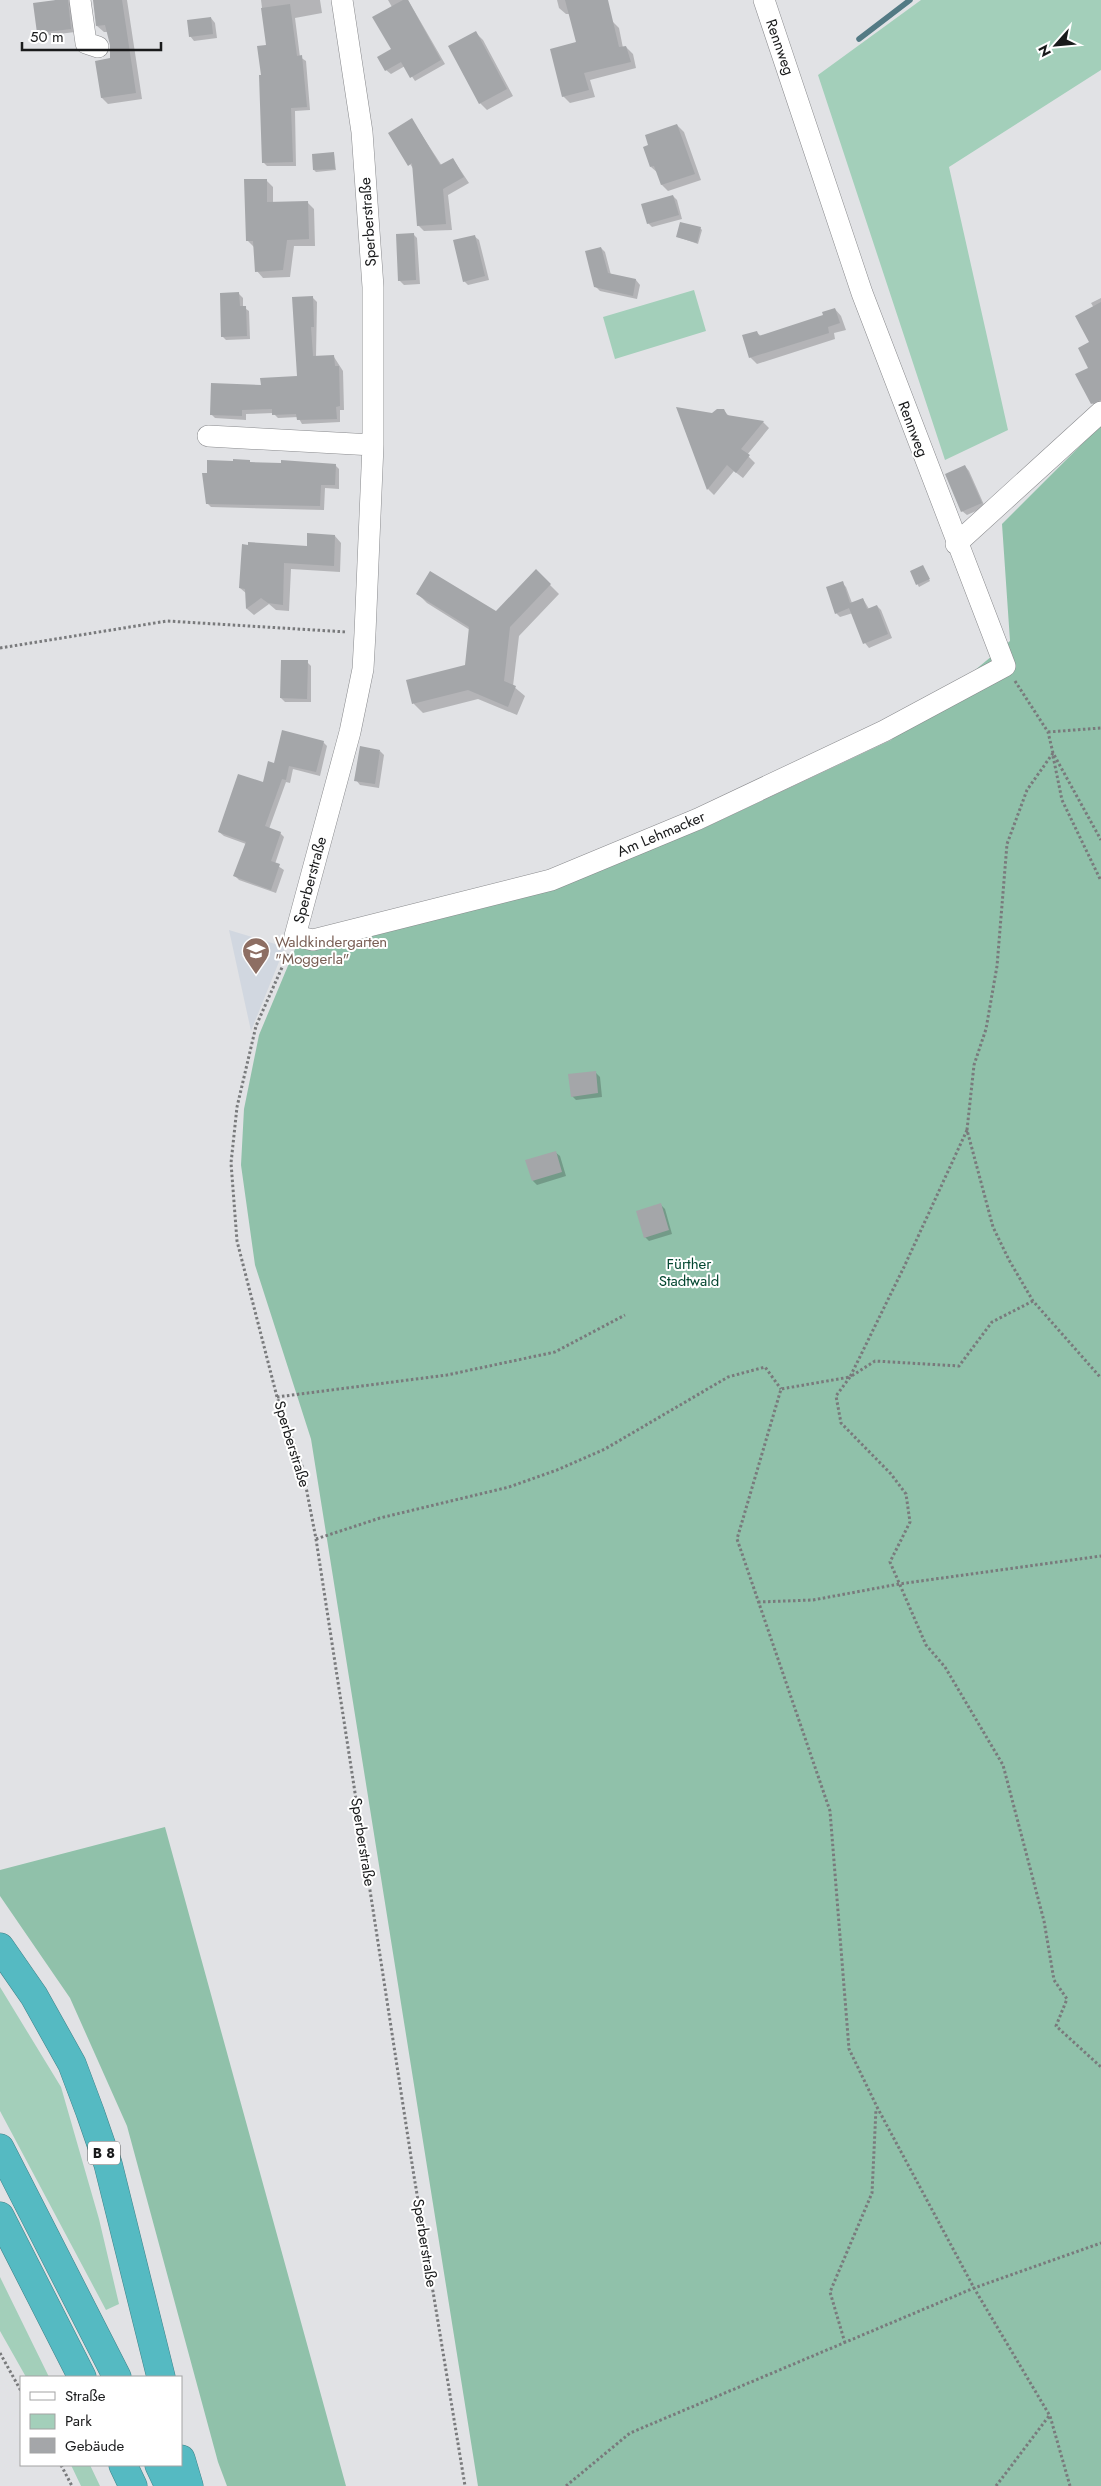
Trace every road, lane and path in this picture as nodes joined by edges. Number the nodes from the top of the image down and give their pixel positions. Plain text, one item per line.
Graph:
1 (80, 0) edge
2 (342, 0) edge
3 (764, 0) edge
4 (98, 47) dead end
5 (1101, 412) edge
6 (208, 436) dead end
7 (373, 445) junction
8 (956, 544) junction
9 (365, 633) junction
10 (0, 648) edge
11 (1005, 666) junction
12 (1101, 728) edge
13 (1048, 732) junction
14 (1053, 753) junction
15 (1101, 840) edge
16 (1101, 881) edge
17 (294, 936) junction
18 (967, 1130) junction
19 (1033, 1301) junction
20 (625, 1314) dead end
21 (850, 1377) junction
22 (1101, 1378) edge
23 (781, 1389) junction
24 (277, 1397) junction
25 (316, 1539) junction
26 (1101, 1556) edge
27 (899, 1584) junction
28 (758, 1602) junction
29 (0, 1947) edge
30 (1101, 2067) edge
31 (876, 2107) junction
32 (0, 2148) edge
33 (0, 2216) edge
34 (1101, 2243) edge
35 (974, 2288) junction
36 (845, 2343) junction
37 (0, 2352) edge
38 (81, 2376) edge
39 (115, 2376) edge
40 (161, 2376) edge
41 (20, 2389) edge
42 (1050, 2416) junction
43 (182, 2462) edge
44 (62, 2466) edge
45 (123, 2466) edge
46 (159, 2466) edge
47 (72, 2486) edge
48 (133, 2486) edge
49 (168, 2486) edge
50 (189, 2486) edge
51 (465, 2486) edge
52 (566, 2486) edge
53 (996, 2486) edge
54 (1070, 2486) edge

1 - 4 street
2 - 7 street, Sperberstraße
3 - 8 street, Rennweg
5 - 8 street
6 - 7 street
7 - 9 street, Sperberstraße
8 - 11 street, Rennweg
9 - 10 path
9 - 17 street, Sperberstraße
11 - 13 path
11 - 17 street, Am Lehmacker
12 - 13 path
13 - 14 path
14 - 15 path
14 - 16 path
14 - 18 path
17 - 24 path, Sperberstraße
18 - 19 path
18 - 21 path
19 - 21 path
19 - 22 path
20 - 24 path
21 - 23 path
21 - 27 path
23 - 25 path
23 - 28 path
24 - 25 path, Sperberstraße
25 - 51 path, Sperberstraße
26 - 27 path
27 - 28 path
27 - 30 path
28 - 31 path
29 - 40 highway, B 8
31 - 35 path
31 - 36 path
32 - 39 highway
33 - 38 highway
34 - 35 path
35 - 36 path
35 - 42 path
36 - 52 path
37 - 41 path
42 - 53 path
42 - 54 path
43 - 50 highway
44 - 47 path
45 - 48 highway
46 - 49 highway

